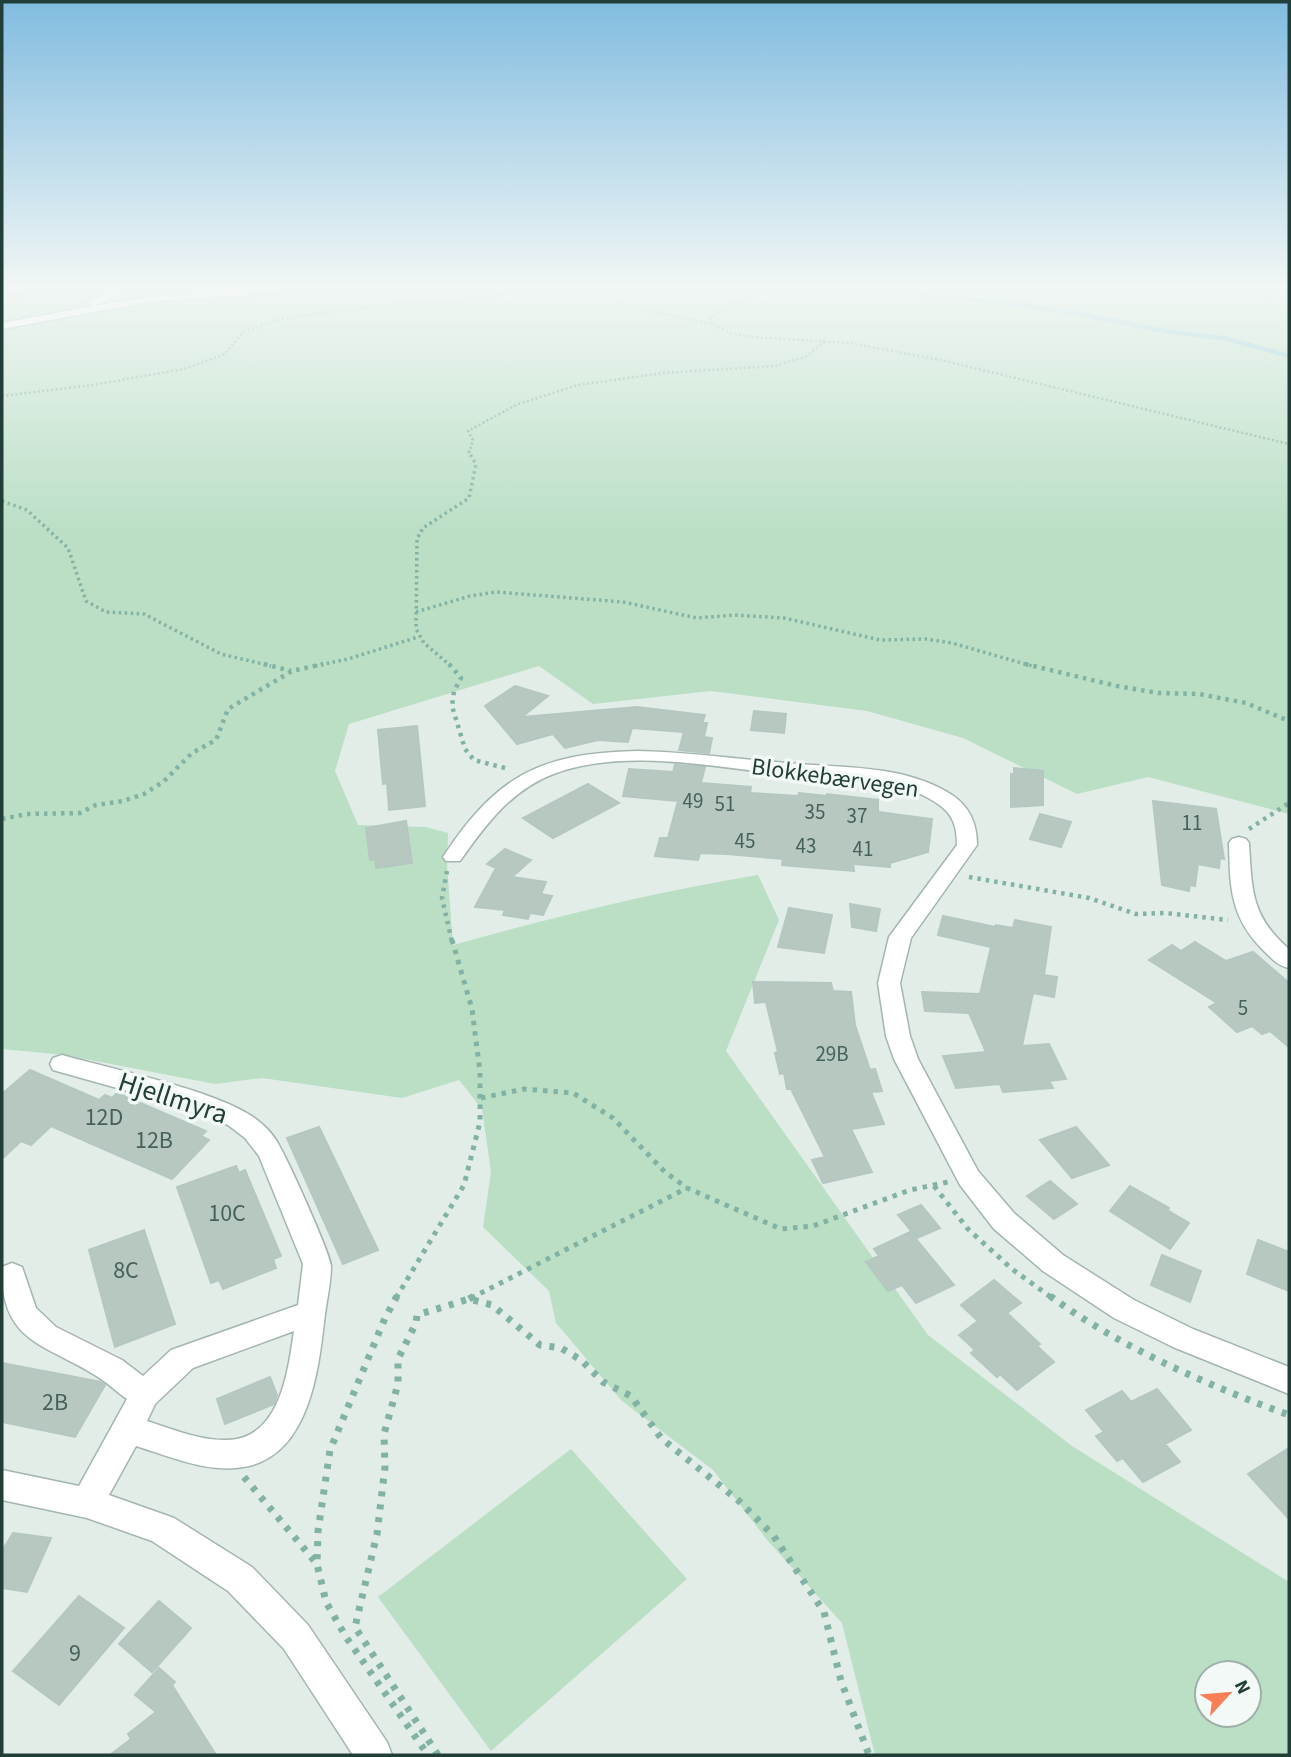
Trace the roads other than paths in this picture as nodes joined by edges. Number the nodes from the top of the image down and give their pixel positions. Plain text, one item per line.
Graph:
1 (1239, 843) road end
2 (453, 857) road end
3 (1289, 961) edge
4 (62, 1064) dead end
5 (12, 1275) dead end
6 (311, 1312) junction
7 (1289, 1381) edge
8 (144, 1395) junction
9 (128, 1430) junction
10 (2, 1485) edge
11 (87, 1503) junction
12 (373, 1755) edge

1 - 3 street
2 - 7 street, Blokkebærvegen
4 - 6 street, Hjellmyra
5 - 8 street
6 - 8 street
6 - 9 street, Hjellmyra
8 - 9 street
9 - 11 street
10 - 11 street
11 - 12 street

